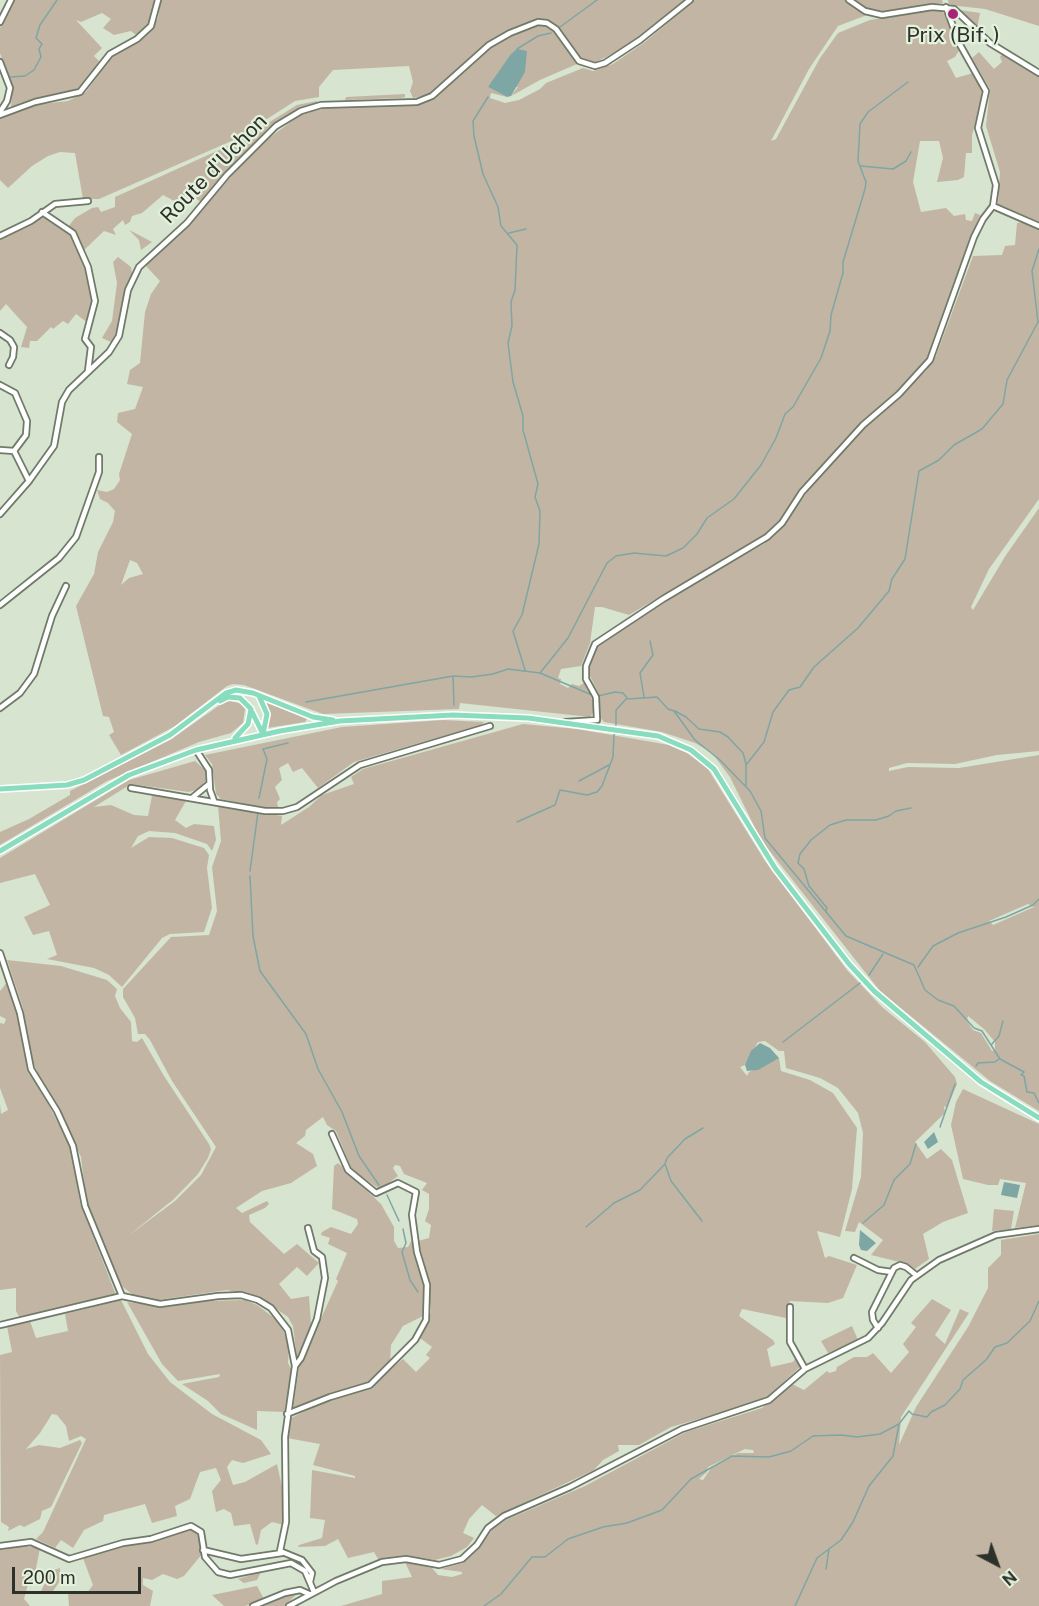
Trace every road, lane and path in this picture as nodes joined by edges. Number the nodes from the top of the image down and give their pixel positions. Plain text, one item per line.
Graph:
1 (10, 0) edge
2 (158, 0) edge
3 (690, 0) edge
4 (849, 0) edge
5 (946, 7) junction
6 (0, 22) edge
7 (0, 62) edge
8 (1039, 73) edge
9 (6, 105) junction
10 (10, 111) junction
11 (0, 113) edge
12 (88, 201) dead end
13 (993, 206) junction
14 (42, 212) junction
15 (1039, 226) edge
16 (0, 236) edge
17 (0, 333) edge
18 (9, 365) dead end
19 (88, 371) junction
20 (0, 386) edge
21 (0, 450) edge
22 (14, 451) junction
23 (99, 457) dead end
24 (29, 481) junction
25 (0, 514) edge
26 (66, 586) dead end
27 (0, 605) edge
28 (258, 695) junction
29 (213, 704) junction
30 (0, 708) edge
31 (251, 709) junction
32 (597, 720) junction
33 (340, 721) junction
34 (566, 722) junction
35 (489, 726) dead end
36 (605, 728) junction
37 (263, 734) junction
38 (233, 740) junction
39 (196, 750) junction
40 (209, 784) junction
41 (131, 788) dead end
42 (0, 789) edge
43 (192, 798) junction
44 (214, 801) junction
45 (0, 851) edge
46 (0, 953) edge
47 (1039, 1118) edge
48 (332, 1134) dead end
49 (308, 1228) dead end
50 (1039, 1229) edge
51 (854, 1258) dead end
52 (892, 1272) junction
53 (916, 1275) junction
54 (883, 1294) junction
55 (122, 1296) junction
56 (894, 1300) junction
57 (790, 1307) dead end
58 (0, 1325) edge
59 (878, 1328) junction
60 (295, 1366) junction
61 (805, 1369) junction
62 (287, 1414) junction
63 (0, 1546) edge
64 (203, 1550) junction
65 (282, 1553) junction
66 (310, 1582) junction
67 (311, 1593) junction
68 (298, 1599) junction
69 (253, 1606) edge
70 (289, 1606) edge
71 (295, 1606) edge

1 - 6 street
2 - 10 street
3 - 19 street, Route d'Uchon
4 - 5 street
5 - 8 street
5 - 13 street
7 - 9 street
9 - 10 street
9 - 11 street
10 - 11 street
12 - 14 street
13 - 15 street
13 - 32 street
14 - 16 street
14 - 19 street
17 - 18 street
19 - 24 street, Route d'Uchon
20 - 22 street
21 - 22 street
22 - 24 street
23 - 27 street
24 - 25 street, Route d'Uchon
26 - 30 street
28 - 29 main road
28 - 33 main road
28 - 37 main road
29 - 31 main road
29 - 42 main road
31 - 37 main road
31 - 38 main road
32 - 34 street
32 - 36 street
33 - 34 main road
33 - 37 main road
34 - 36 main road
35 - 44 street
36 - 47 main road
37 - 38 main road
38 - 39 main road
39 - 40 street
39 - 45 main road
40 - 43 street
40 - 44 street
41 - 43 street
43 - 44 street
46 - 55 street
48 - 62 street
49 - 60 street
50 - 53 street
51 - 52 street
52 - 53 street
52 - 54 street
53 - 56 street
54 - 56 street
54 - 59 street
55 - 58 street
55 - 60 street
56 - 59 street
57 - 61 street
59 - 61 street
60 - 62 street
61 - 67 street
62 - 65 street
63 - 64 street
64 - 65 street
64 - 66 street
65 - 66 street
66 - 67 street
67 - 68 street
67 - 69 street
68 - 70 street
68 - 71 street

